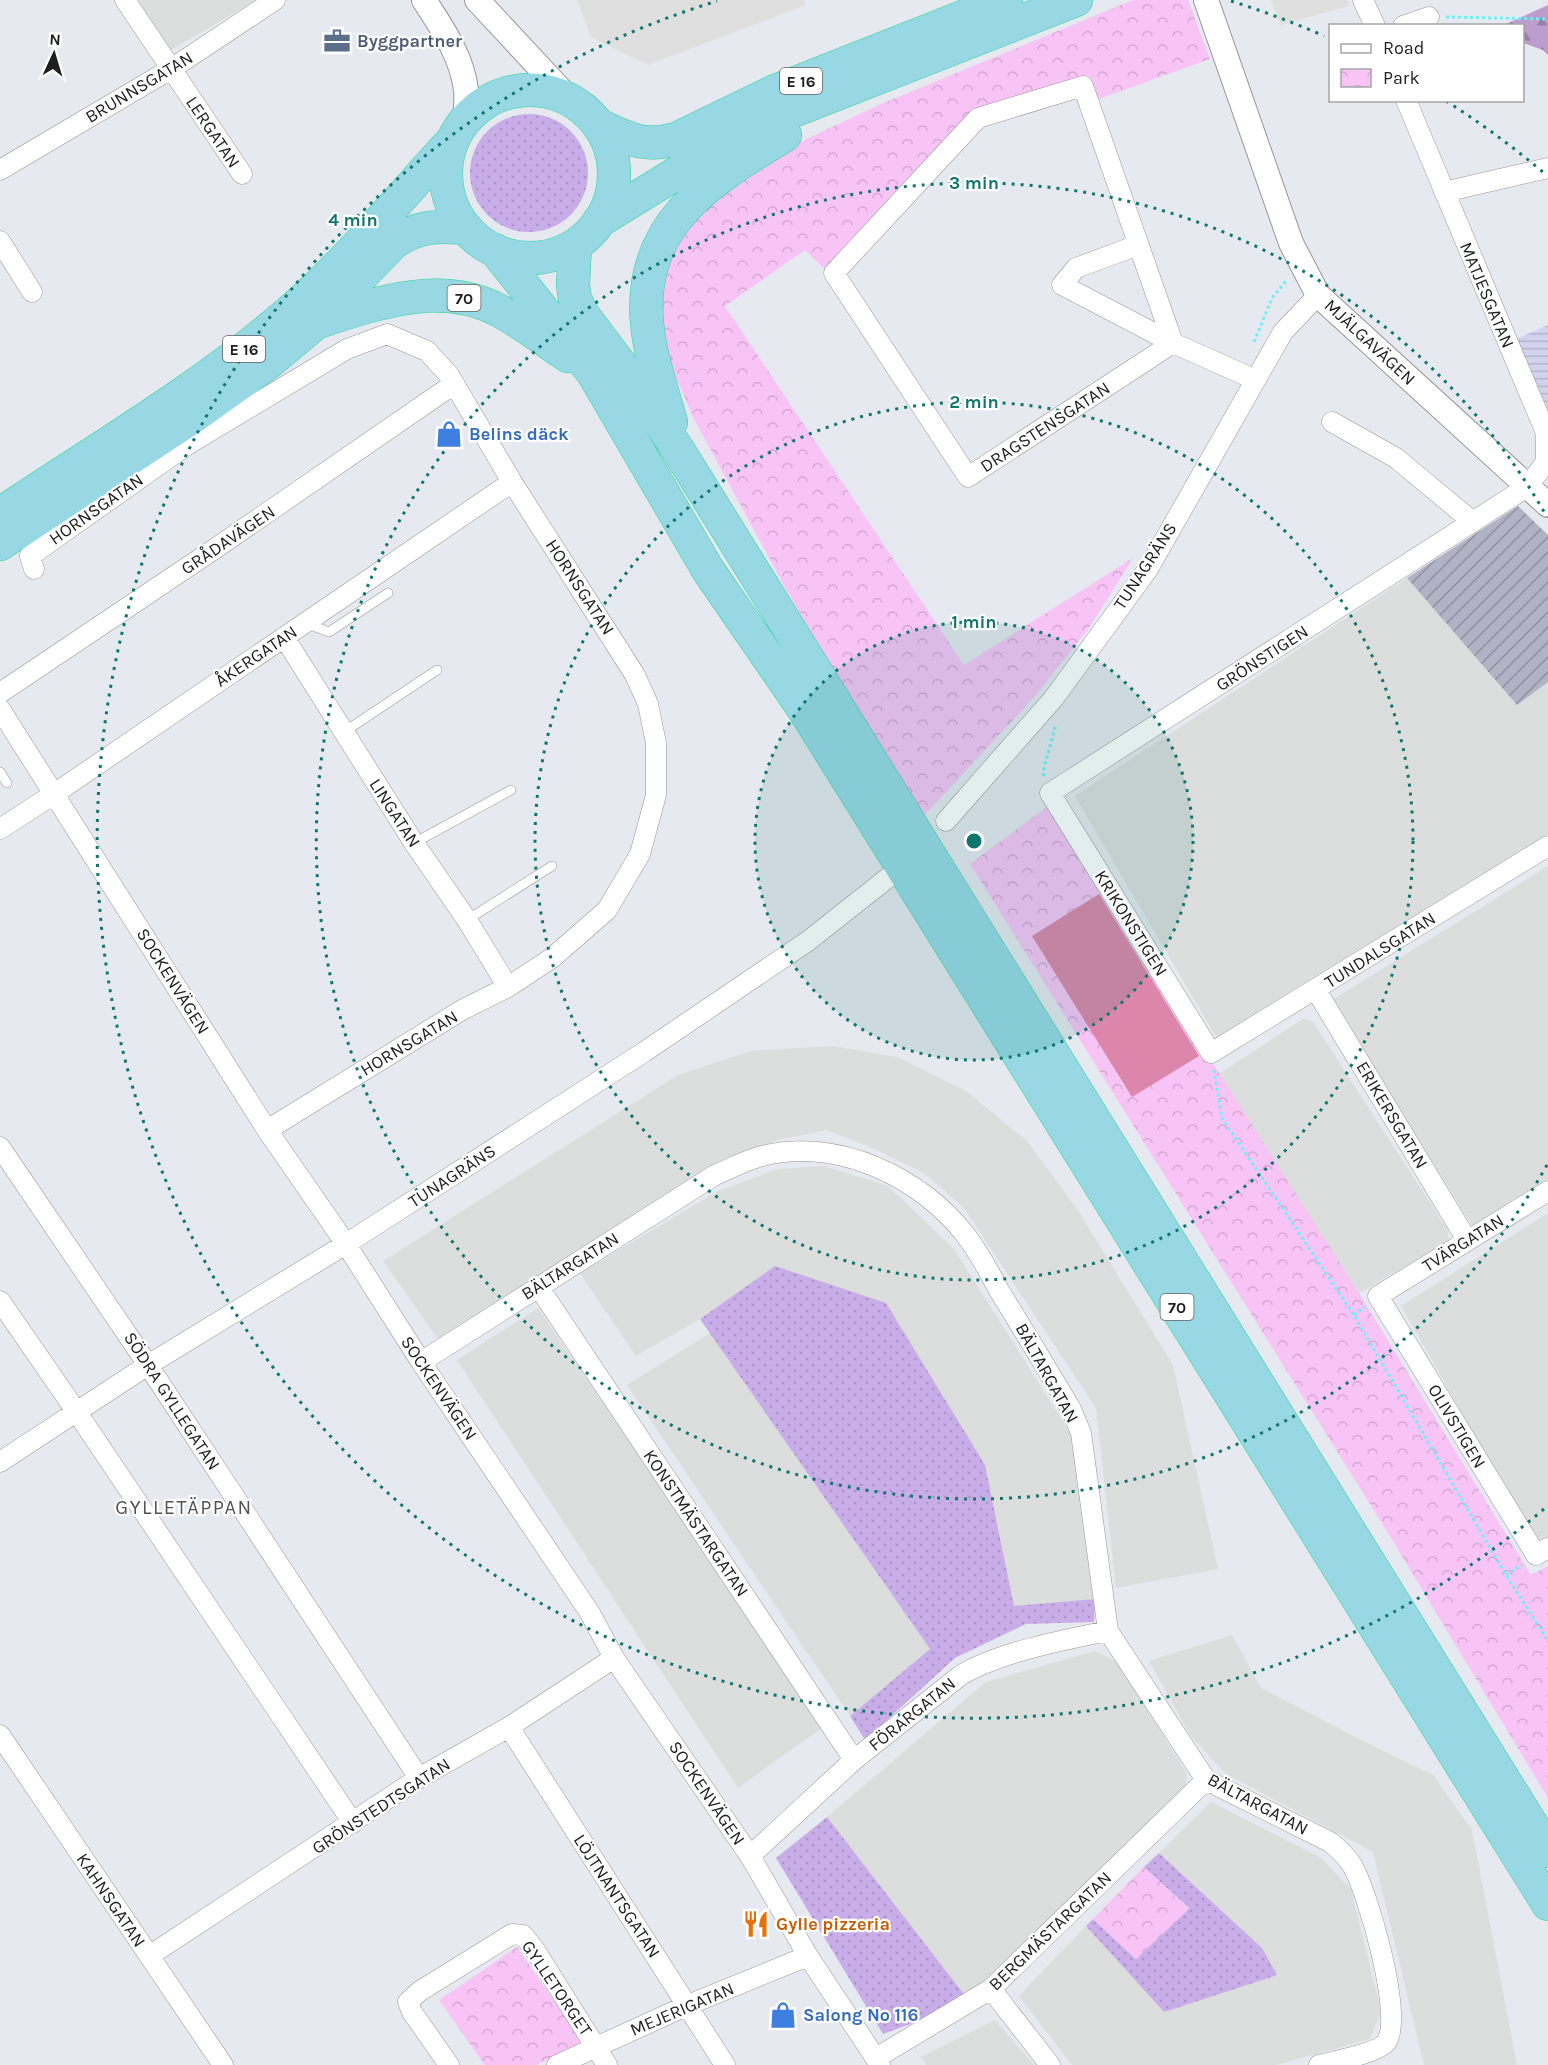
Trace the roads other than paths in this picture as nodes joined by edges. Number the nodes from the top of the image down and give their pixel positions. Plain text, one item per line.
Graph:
1 (125, 0) edge
2 (275, 0) edge
3 (424, 0) edge
4 (477, 0) edge
5 (1006, 0) edge
6 (1076, 0) edge
7 (1206, 0) edge
8 (1363, 0) edge
9 (1429, 17) road end
10 (1374, 24) edge
11 (1409, 24) edge
12 (171, 69) junction
13 (892, 72) junction
14 (570, 100) junction
15 (1407, 102) edge
16 (598, 124) junction
17 (459, 130) junction
18 (1548, 168) edge
19 (0, 170) edge
20 (242, 174) dead end
21 (1444, 192) junction
22 (599, 220) junction
23 (466, 228) junction
24 (0, 241) edge
25 (575, 244) junction
26 (1138, 245) junction
27 (495, 250) junction
28 (32, 292) dead end
29 (1318, 295) junction
30 (317, 322) junction
31 (1173, 343) junction
32 (593, 373) junction
33 (1256, 380) junction
34 (454, 384) junction
35 (1332, 422) dead end
36 (680, 453) junction
37 (512, 482) junction
38 (1527, 487) junction
39 (1548, 505) edge
40 (0, 514) edge
41 (1473, 522) junction
42 (0, 544) edge
43 (34, 569) dead end
44 (388, 593) dead end
45 (305, 623) junction
46 (284, 637) junction
47 (437, 670) dead end
48 (0, 693) edge
49 (0, 709) edge
50 (344, 732) junction
51 (0, 772) edge
52 (7, 783) dead end
53 (511, 790) dead end
54 (1050, 793) joint
55 (54, 794) junction
56 (946, 821) dead end
57 (0, 829) edge
58 (414, 843) junction
59 (1548, 846) edge
60 (552, 866) dead end
61 (894, 873) dead end
62 (467, 920) junction
63 (508, 987) junction
64 (1316, 990) junction
65 (1211, 1053) joint
66 (267, 1130) junction
67 (0, 1147) edge
68 (1548, 1191) edge
69 (1467, 1240) junction
70 (346, 1244) junction
71 (538, 1286) junction
72 (1378, 1296) joint
73 (0, 1301) edge
74 (421, 1362) junction
75 (148, 1365) junction
76 (76, 1411) junction
77 (0, 1462) edge
78 (1542, 1552) edge
79 (1108, 1631) junction
80 (614, 1658) junction
81 (509, 1727) junction
82 (0, 1735) edge
83 (854, 1760) junction
84 (419, 1778) junction
85 (1206, 1780) junction
86 (353, 1823) junction
87 (1548, 1851) edge
88 (750, 1856) junction
89 (1548, 1904) edge
90 (148, 1956) junction
91 (808, 1956) junction
92 (991, 1989) junction
93 (688, 2005) junction
94 (596, 2047) junction
95 (878, 2061) edge
96 (223, 2065) edge
97 (449, 2065) edge
98 (557, 2065) edge
99 (607, 2065) edge
100 (725, 2065) edge
101 (1050, 2065) edge
102 (1319, 2065) edge

1 - 12 street, LERGATAN
2 - 12 street, BRUNNSGATAN
3 - 17 street
4 - 14 street
5 - 16 highway, E 16
6 - 13 highway, E 16
7 - 29 street, MJÄLGAVÄGEN
8 - 10 street
9 - 11 street
12 - 19 street, BRUNNSGATAN
12 - 20 street, LERGATAN
13 - 22 highway, E 16
13 - 36 highway
14 - 16 highway
14 - 17 highway
15 - 21 street, MATJESGATAN
16 - 22 highway
17 - 23 highway
17 - 40 highway, E 16
18 - 21 street
21 - 38 street, MATJESGATAN
22 - 25 highway
23 - 27 highway
23 - 30 highway, E 16
24 - 28 street
25 - 27 highway
25 - 36 highway, 70
26 - 31 street
26 - 31 street
26 - 31 street, DRAGSTENSGATAN
27 - 32 highway, 70
29 - 33 street, TUNAGRÄNS
29 - 38 street, MJÄLGAVÄGEN
30 - 32 highway, 70
30 - 42 highway, E 16
31 - 33 street
32 - 89 highway, 70
33 - 56 street, TUNAGRÄNS
34 - 37 street, HORNSGATAN
34 - 43 street, HORNSGATAN
34 - 48 street, GRÅDAVÄGEN
35 - 41 street
36 - 87 highway, 70
37 - 45 street, ÅKERGATAN
37 - 63 street, HORNSGATAN
38 - 39 street, MJÄLGAVÄGEN
38 - 41 street, GRÖNSTIGEN
41 - 54 street, GRÖNSTIGEN
44 - 45 lane
45 - 46 street, ÅKERGATAN
46 - 50 street, LINGATAN
46 - 55 street, ÅKERGATAN
47 - 50 lane
49 - 55 street, SOCKENVÄGEN
50 - 58 street, LINGATAN
51 - 52 lane
53 - 58 lane
54 - 65 street, KRIKONSTIGEN
55 - 57 street, ÅKERGATAN
55 - 66 street, SOCKENVÄGEN
58 - 62 street, LINGATAN
59 - 64 street, TUNDALSGATAN
60 - 62 lane
61 - 70 street, TUNAGRÄNS
62 - 63 street, LINGATAN
63 - 66 street, HORNSGATAN
64 - 65 street, TUNDALSGATAN
64 - 69 street, ERIKERSGATAN
66 - 70 street, SOCKENVÄGEN
67 - 75 street, SÖDRA GYLLEGATAN
68 - 69 street, TVÄRGATAN
69 - 72 street, TVÄRGATAN
70 - 74 street, SOCKENVÄGEN
70 - 75 street, TUNAGRÄNS
71 - 74 street, BÄLTARGATAN
71 - 79 street, BÄLTARGATAN
71 - 83 street, KONSTMÄSTARGATAN
72 - 78 street, OLIVSTIGEN
73 - 76 street
74 - 80 street, SOCKENVÄGEN
75 - 76 street, TUNAGRÄNS
75 - 84 street, SÖDRA GYLLEGATAN
76 - 77 street, TUNAGRÄNS
76 - 86 street
79 - 83 street, FÖRARGATAN
79 - 85 street, BÄLTARGATAN
80 - 81 street, GRÖNSTEDTSGATAN
80 - 88 street, SOCKENVÄGEN
81 - 84 street, GRÖNSTEDTSGATAN
81 - 93 street, LÖJTNANTSGATAN
82 - 90 street, KAHNSGATAN
83 - 88 street, FÖRARGATAN
84 - 86 street, GRÖNSTEDTSGATAN
85 - 92 street, BERGMÄSTARGATAN
85 - 102 street, BÄLTARGATAN
86 - 90 street, GRÖNSTEDTSGATAN
88 - 91 street, SOCKENVÄGEN
90 - 96 street, KAHNSGATAN
91 - 93 street, MEJERIGATAN
91 - 95 street, SOCKENVÄGEN
92 - 95 street, BERGMÄSTARGATAN
92 - 101 street
93 - 94 street, MEJERIGATAN
93 - 100 street, LÖJTNANTSGATAN
94 - 97 street, GYLLETORGET
94 - 98 street, MEJERIGATAN
94 - 99 street, GYLLETORGET

